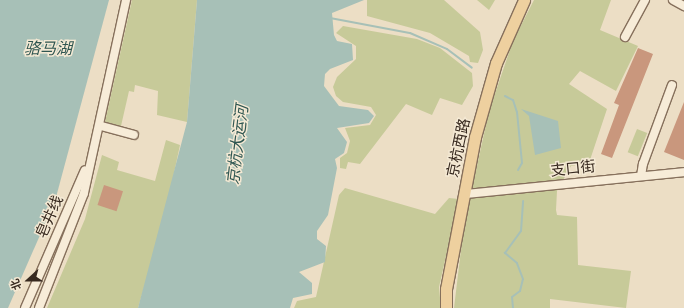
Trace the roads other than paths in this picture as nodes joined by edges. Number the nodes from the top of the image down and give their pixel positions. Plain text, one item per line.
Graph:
1 (126, 0) edge
2 (524, 0) edge
3 (645, 0) edge
4 (673, 0) edge
5 (684, 6) edge
6 (625, 37) dead end
7 (672, 85) dead end
8 (101, 126) junction
9 (134, 135) dead end
10 (98, 138) junction
11 (684, 172) edge
12 (641, 176) junction
13 (465, 194) junction
14 (25, 308) edge
15 (39, 308) edge
16 (446, 308) edge

1 - 8 street, 皂井线
2 - 13 main road, 京杭西路
3 - 6 street
4 - 5 street
7 - 12 street
8 - 9 street
8 - 10 street, 皂井线
10 - 14 street, 皂井线
10 - 15 street, 皂井线
11 - 12 street, 支口街
12 - 13 street, 支口街
13 - 16 main road, 京杭西路

